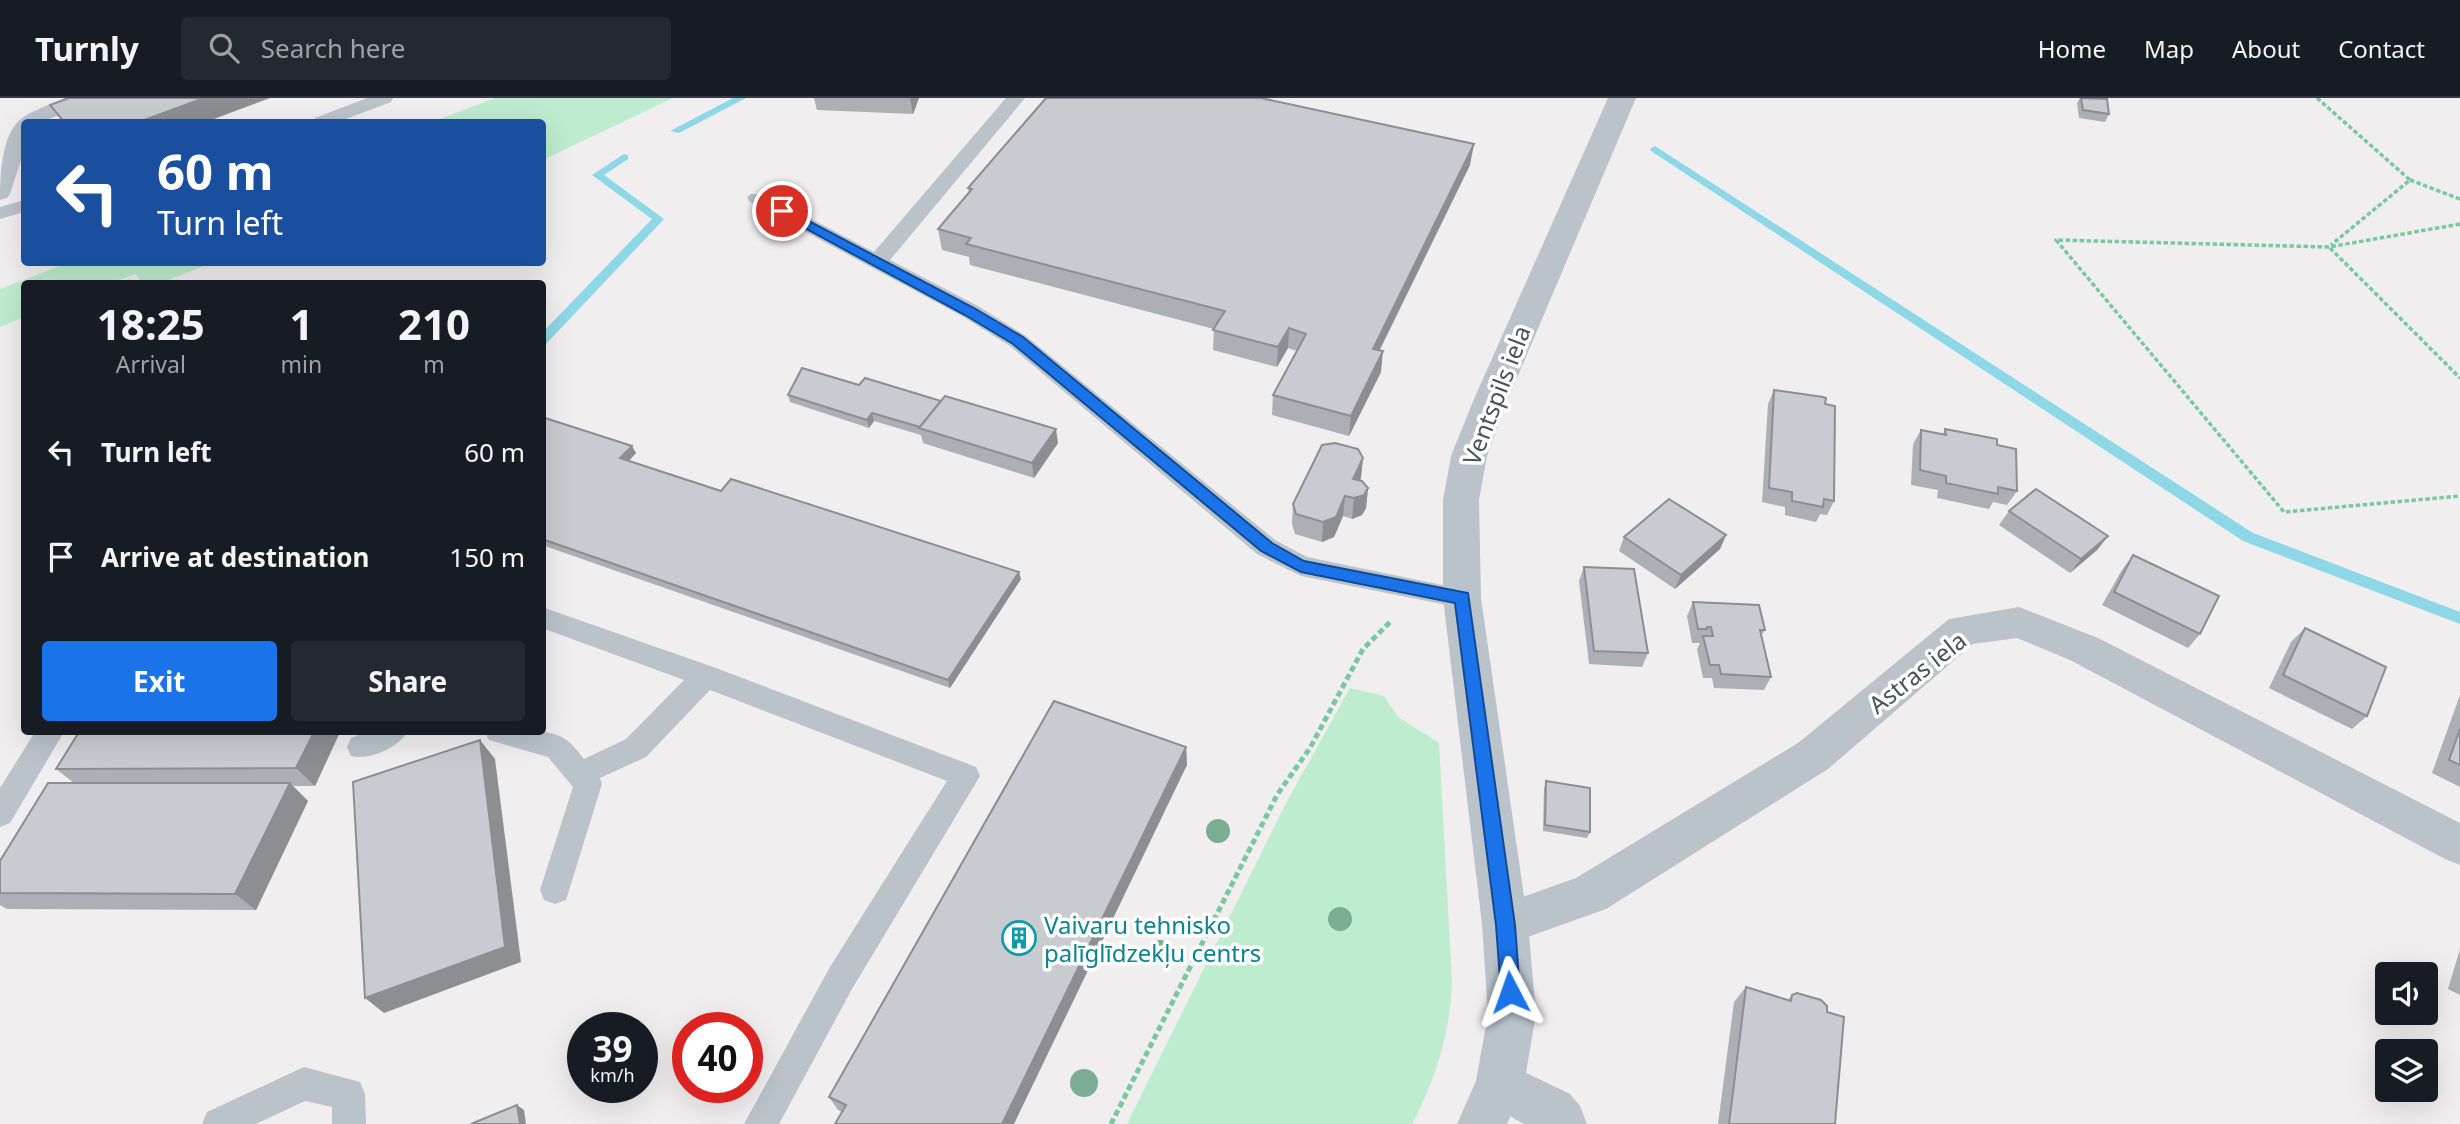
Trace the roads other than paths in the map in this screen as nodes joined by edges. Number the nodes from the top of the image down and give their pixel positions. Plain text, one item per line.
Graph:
1 (80, 98) edge
2 (384, 98) edge
3 (1016, 98) edge
4 (1622, 98) edge
5 (37, 119) edge
6 (330, 119) edge
7 (21, 140) edge
8 (0, 194) edge
9 (757, 198) dead end
10 (21, 207) edge
11 (0, 214) edge
12 (877, 262) junction
13 (1462, 598) junction
14 (546, 618) edge
15 (706, 676) junction
16 (48, 735) edge
17 (387, 735) edge
18 (510, 735) edge
19 (361, 747) dead end
20 (580, 774) junction
21 (0, 814) edge
22 (2460, 845) edge
23 (555, 890) dead end
24 (1505, 925) junction
25 (1491, 1104) edge
26 (219, 1124) edge
27 (349, 1124) edge
28 (761, 1124) edge
29 (1562, 1124) edge

1 - 5 lane
2 - 6 lane
3 - 12 lane
4 - 13 street, Ventspils iela
7 - 8 lane
9 - 12 lane
10 - 11 lane
12 - 13 lane
13 - 24 street, Ventspils iela
14 - 15 lane
15 - 20 lane
15 - 28 lane
16 - 21 lane
17 - 19 lane
18 - 20 lane
20 - 23 lane
22 - 24 street, Astras iela
24 - 25 street, Ventspils iela
25 - 29 street
26 - 27 lane

